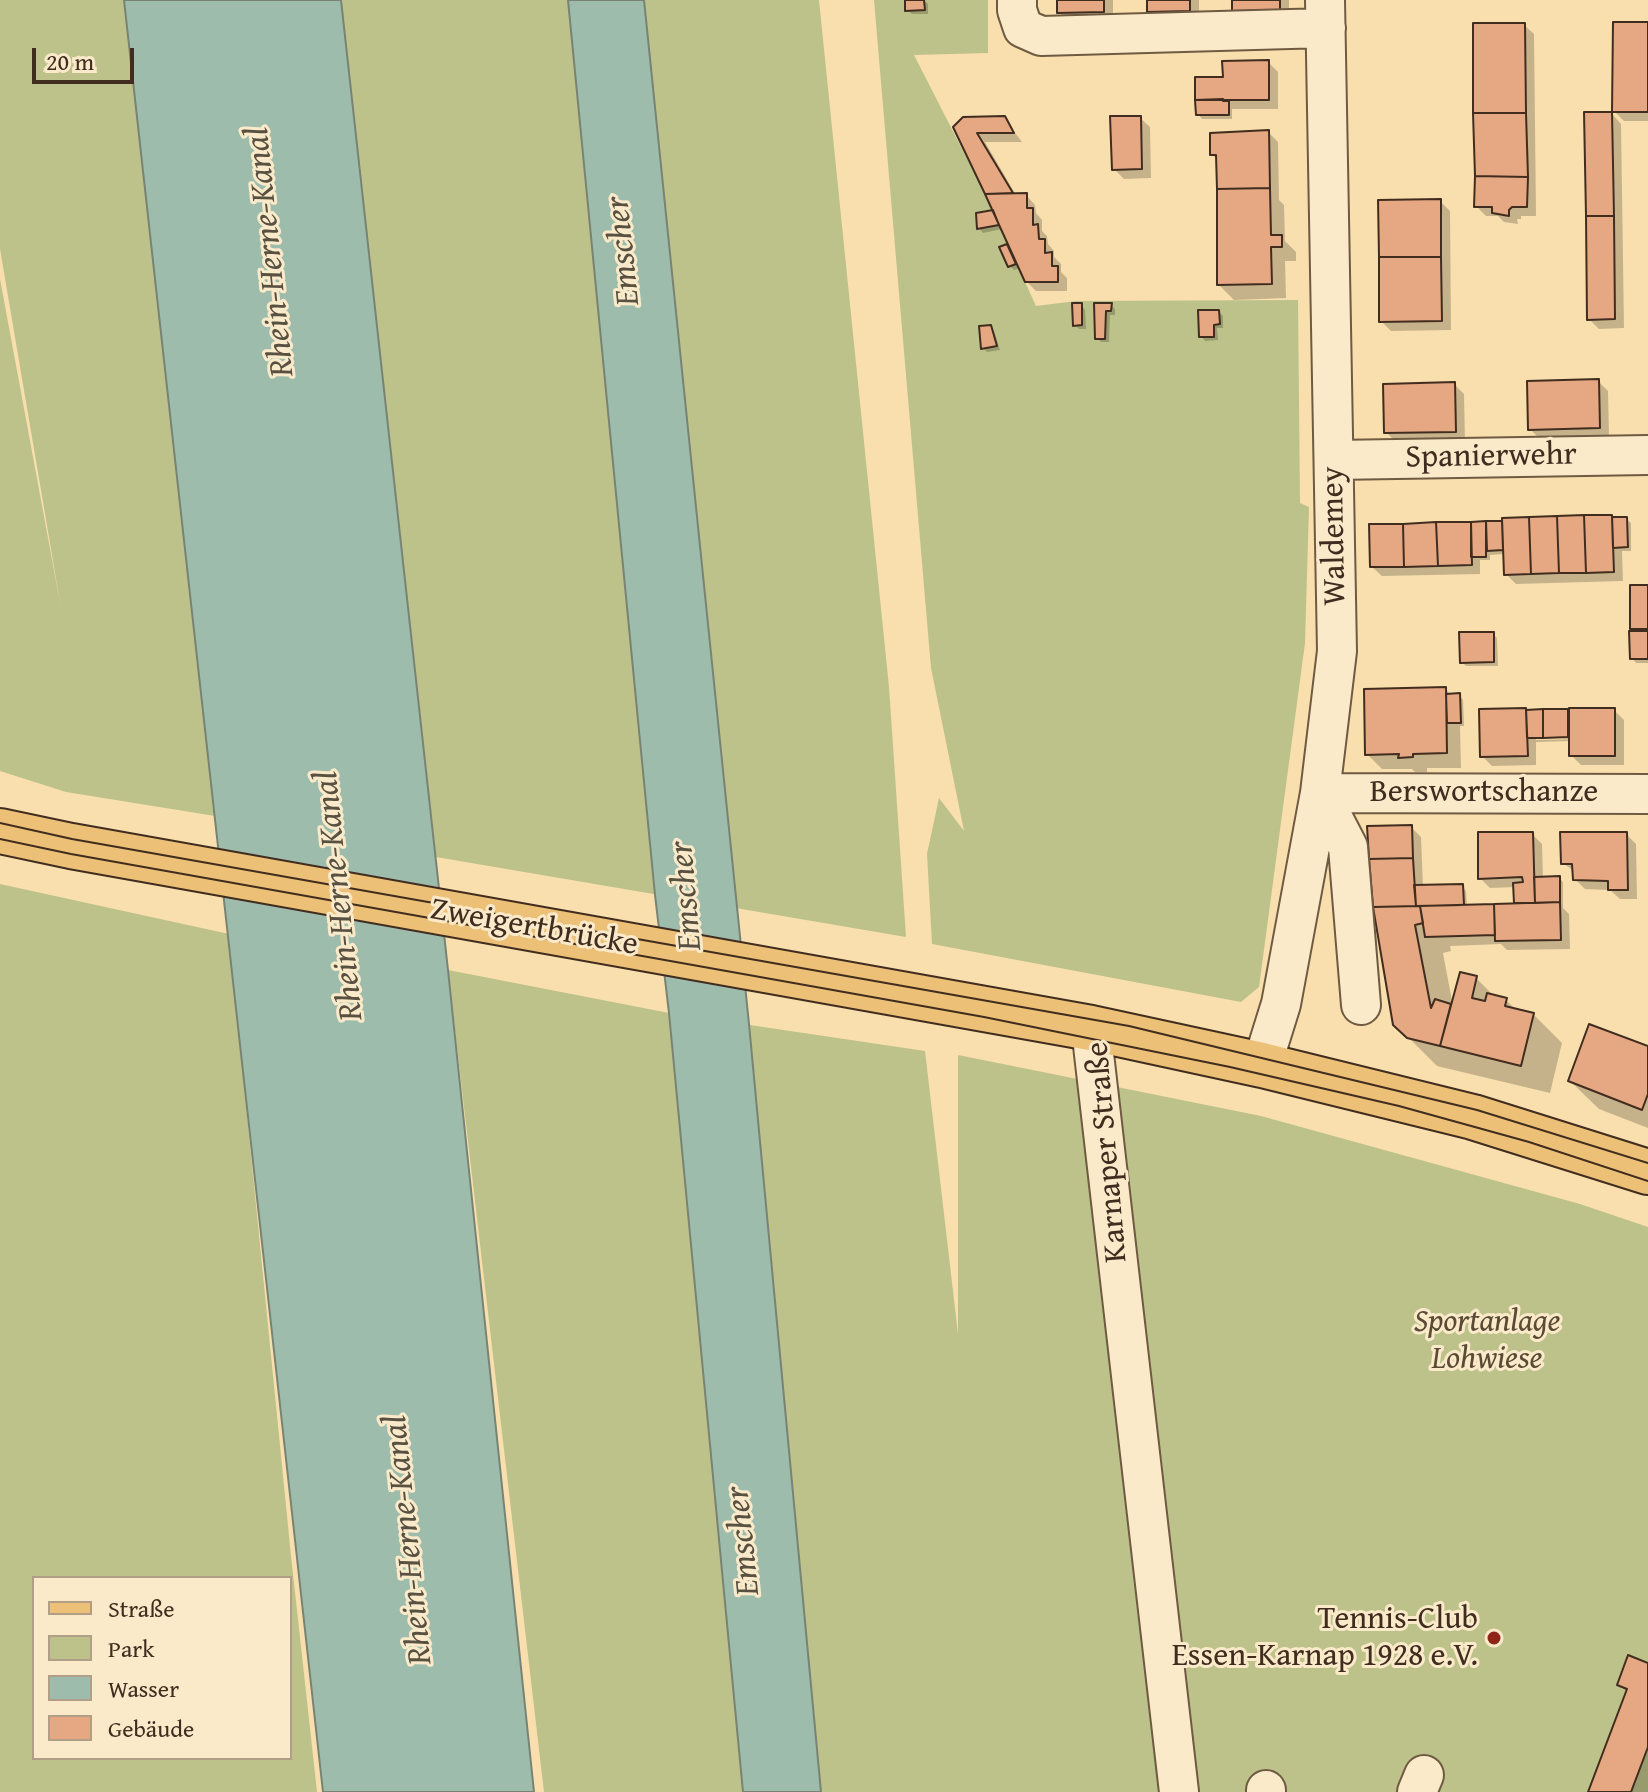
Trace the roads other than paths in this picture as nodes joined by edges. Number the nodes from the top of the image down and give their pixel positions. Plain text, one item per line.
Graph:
1 (1017, 0) edge
2 (1326, 14) edge
3 (1648, 455) edge
4 (1334, 460) junction
5 (1320, 793) junction
6 (1648, 794) edge
7 (0, 831) edge
8 (1361, 1005) dead end
9 (1091, 1028) junction
10 (1262, 1065) junction
11 (1648, 1172) edge
12 (1179, 1792) edge

1 - 2 street
2 - 4 street, Waldemey
3 - 4 street, Spanierwehr
4 - 5 street, Waldemey
5 - 6 street, Berswortschanze
5 - 8 street
5 - 10 street, Waldemey
7 - 9 main road, Zweigertbrücke
9 - 10 main road, Karnaper Straße
9 - 12 street, Karnaper Straße
10 - 11 main road, Karnaper Straße

